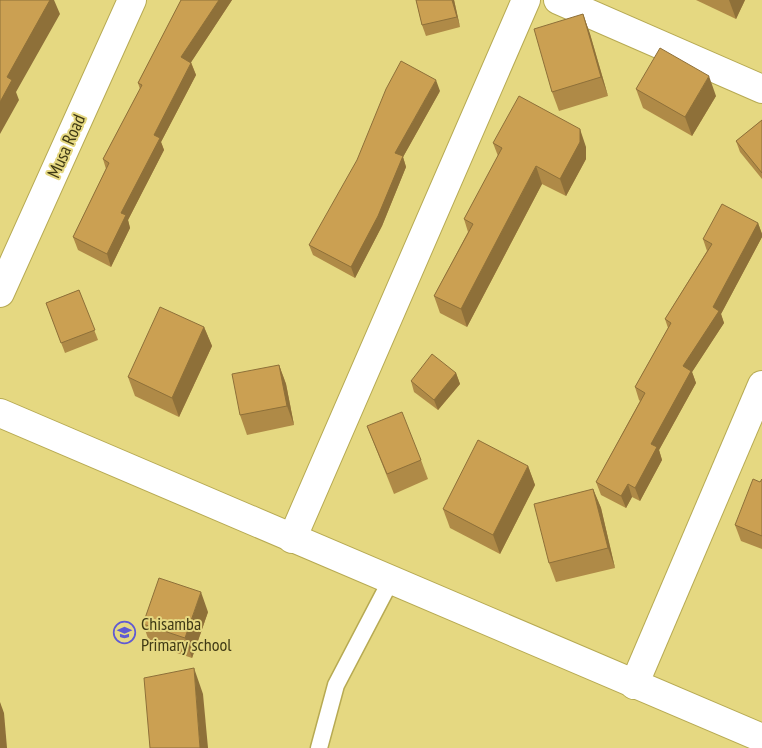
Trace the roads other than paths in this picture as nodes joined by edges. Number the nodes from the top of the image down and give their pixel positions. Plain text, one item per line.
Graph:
1 (132, 0) edge
2 (526, 0) edge
3 (558, 0) edge
4 (762, 89) edge
5 (0, 292) edge
6 (762, 385) edge
7 (0, 414) edge
8 (292, 539) junction
9 (391, 580) junction
10 (634, 685) junction
11 (762, 738) edge
12 (319, 748) edge

1 - 5 street, Musa Road
2 - 8 street
3 - 4 street
6 - 10 street
7 - 8 street
8 - 9 street
9 - 10 street
9 - 12 lane
10 - 11 street

